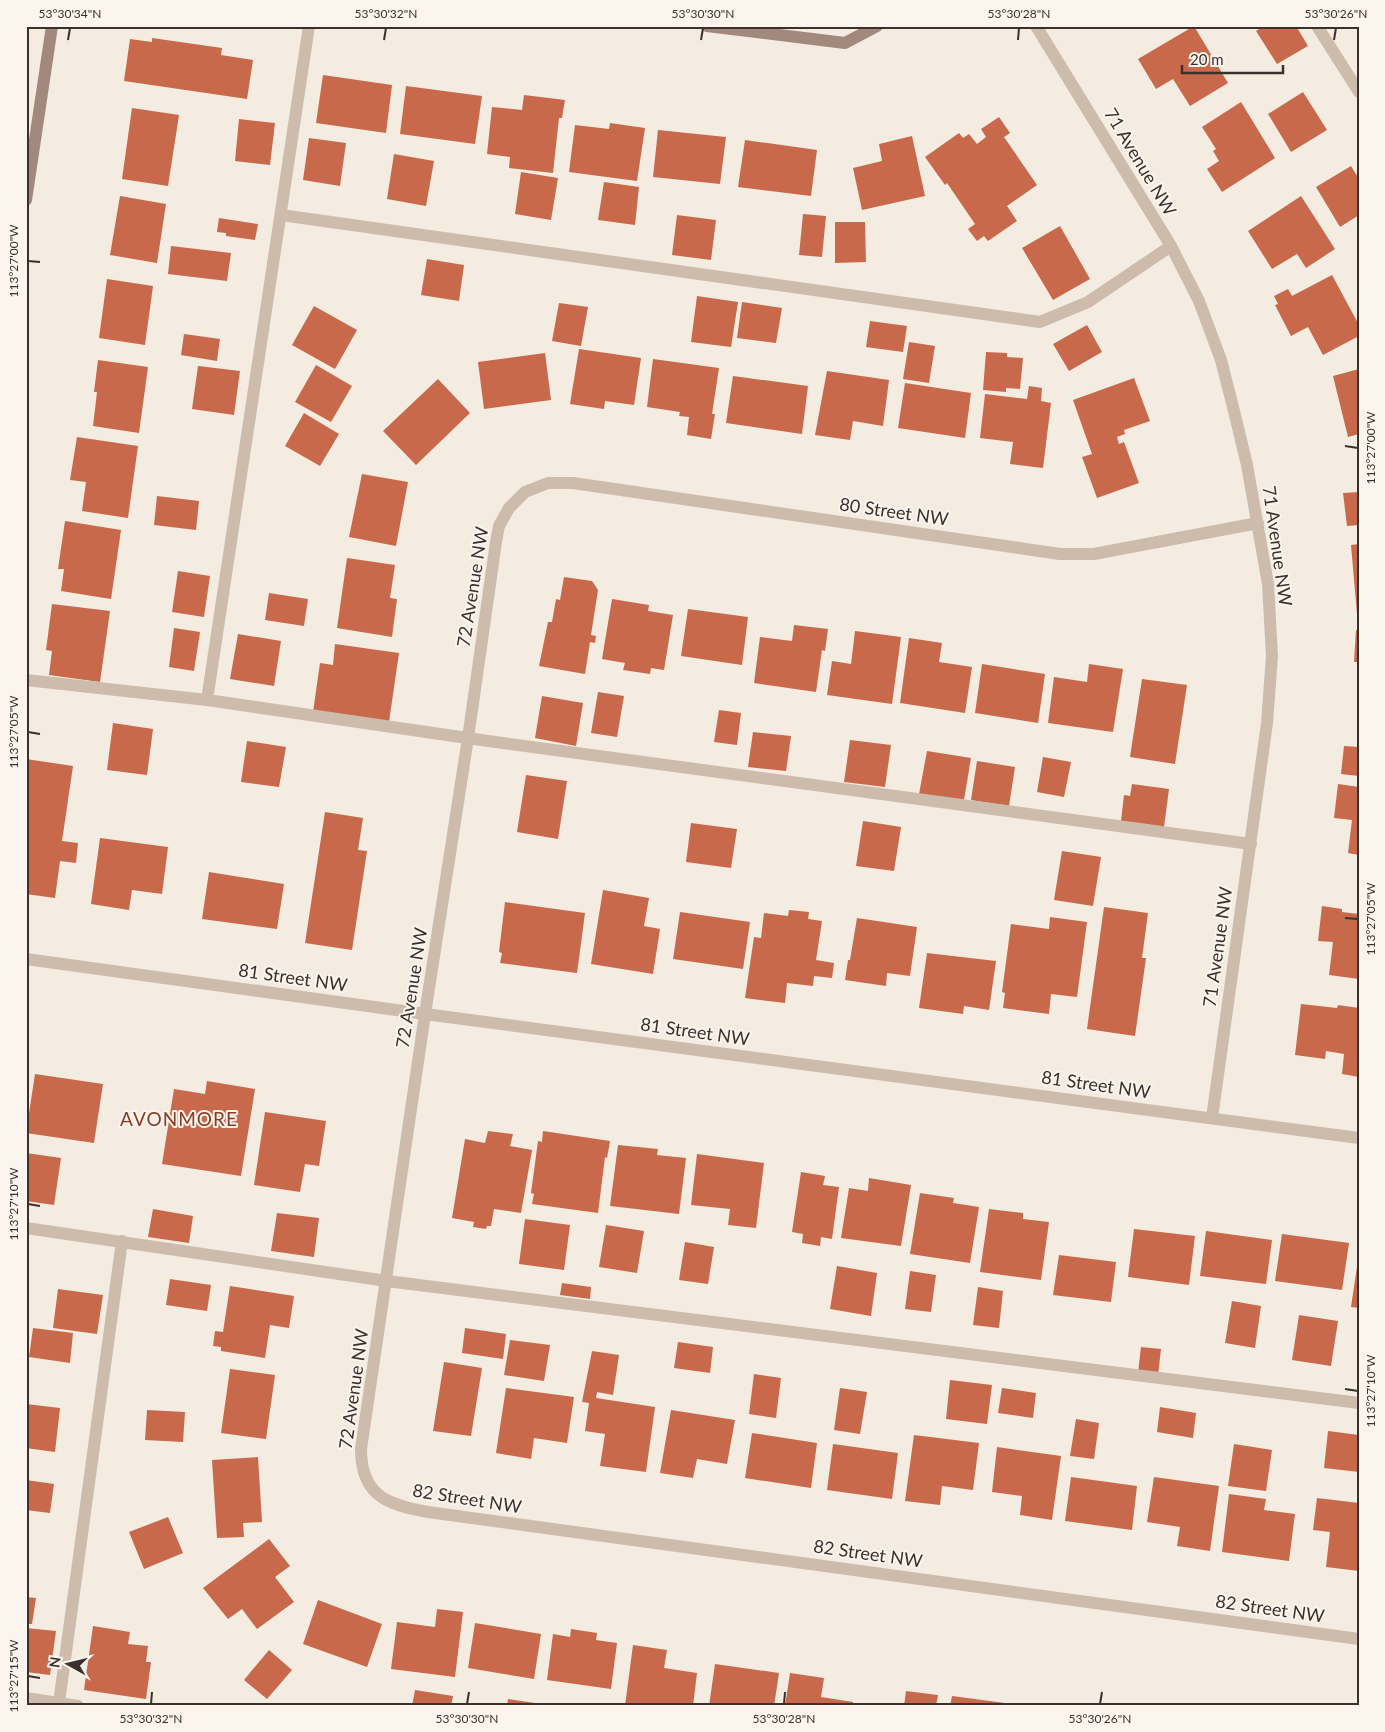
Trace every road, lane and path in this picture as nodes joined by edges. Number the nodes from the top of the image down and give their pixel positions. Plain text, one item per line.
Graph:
1 (52, 26) edge
2 (309, 26) edge
3 (706, 26) edge
4 (877, 26) edge
5 (1036, 26) edge
6 (1317, 26) edge
7 (1359, 92) edge
8 (26, 200) edge
9 (281, 215) junction
10 (1171, 246) junction
11 (525, 492) joint
12 (1258, 523) junction
13 (26, 680) edge
14 (207, 700) junction
15 (468, 738) junction
16 (1251, 844) junction
17 (26, 959) edge
18 (425, 1014) junction
19 (1212, 1118) junction
20 (1359, 1138) edge
21 (26, 1228) edge
22 (122, 1240) junction
23 (387, 1281) junction
24 (1359, 1403) edge
25 (377, 1493) joint
26 (1359, 1639) edge
27 (26, 1698) edge
28 (59, 1703) junction
29 (78, 1706) edge

1 - 8 street
2 - 9 street
3 - 4 street
5 - 10 street, 71 Avenue NW
6 - 7 street
9 - 10 street
9 - 14 street
10 - 12 street, 71 Avenue NW
11 - 12 street, 80 Street NW
11 - 15 street, 72 Avenue NW
12 - 16 street, 71 Avenue NW
13 - 14 street
14 - 15 street
15 - 16 street
15 - 18 street, 72 Avenue NW
16 - 19 street, 71 Avenue NW
17 - 18 street, 81 Street NW
18 - 19 street, 81 Street NW
18 - 23 street, 72 Avenue NW
19 - 20 street, 81 Street NW
21 - 22 street
22 - 23 street
22 - 28 street
23 - 24 street
23 - 25 street, 72 Avenue NW
25 - 26 street, 82 Street NW
27 - 28 street
28 - 29 street

